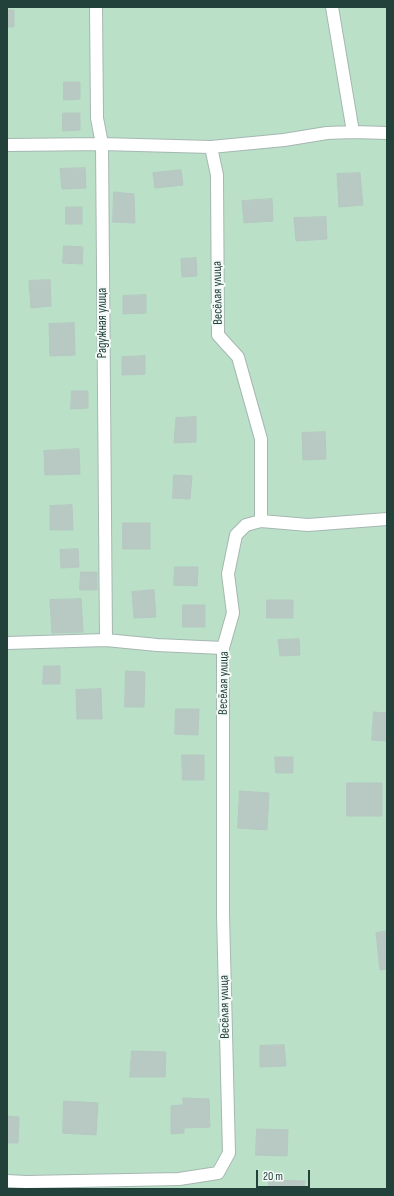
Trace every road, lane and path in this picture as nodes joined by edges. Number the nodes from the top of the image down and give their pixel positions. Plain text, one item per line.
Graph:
1 (96, 7) edge
2 (332, 7) edge
3 (352, 132) junction
4 (387, 133) edge
5 (102, 144) junction
6 (7, 145) edge
7 (211, 147) junction
8 (387, 518) edge
9 (261, 521) junction
10 (106, 640) junction
11 (7, 643) edge
12 (224, 648) junction
13 (7, 1181) edge

1 - 5 street, Радужная улица
2 - 3 street
3 - 4 street
3 - 7 street
5 - 6 street
5 - 7 street
5 - 10 street, Радужная улица
7 - 9 street, Весёлая улица
8 - 9 street
9 - 12 street, Весёлая улица
10 - 11 street
10 - 12 street
12 - 13 street, Весёлая улица

